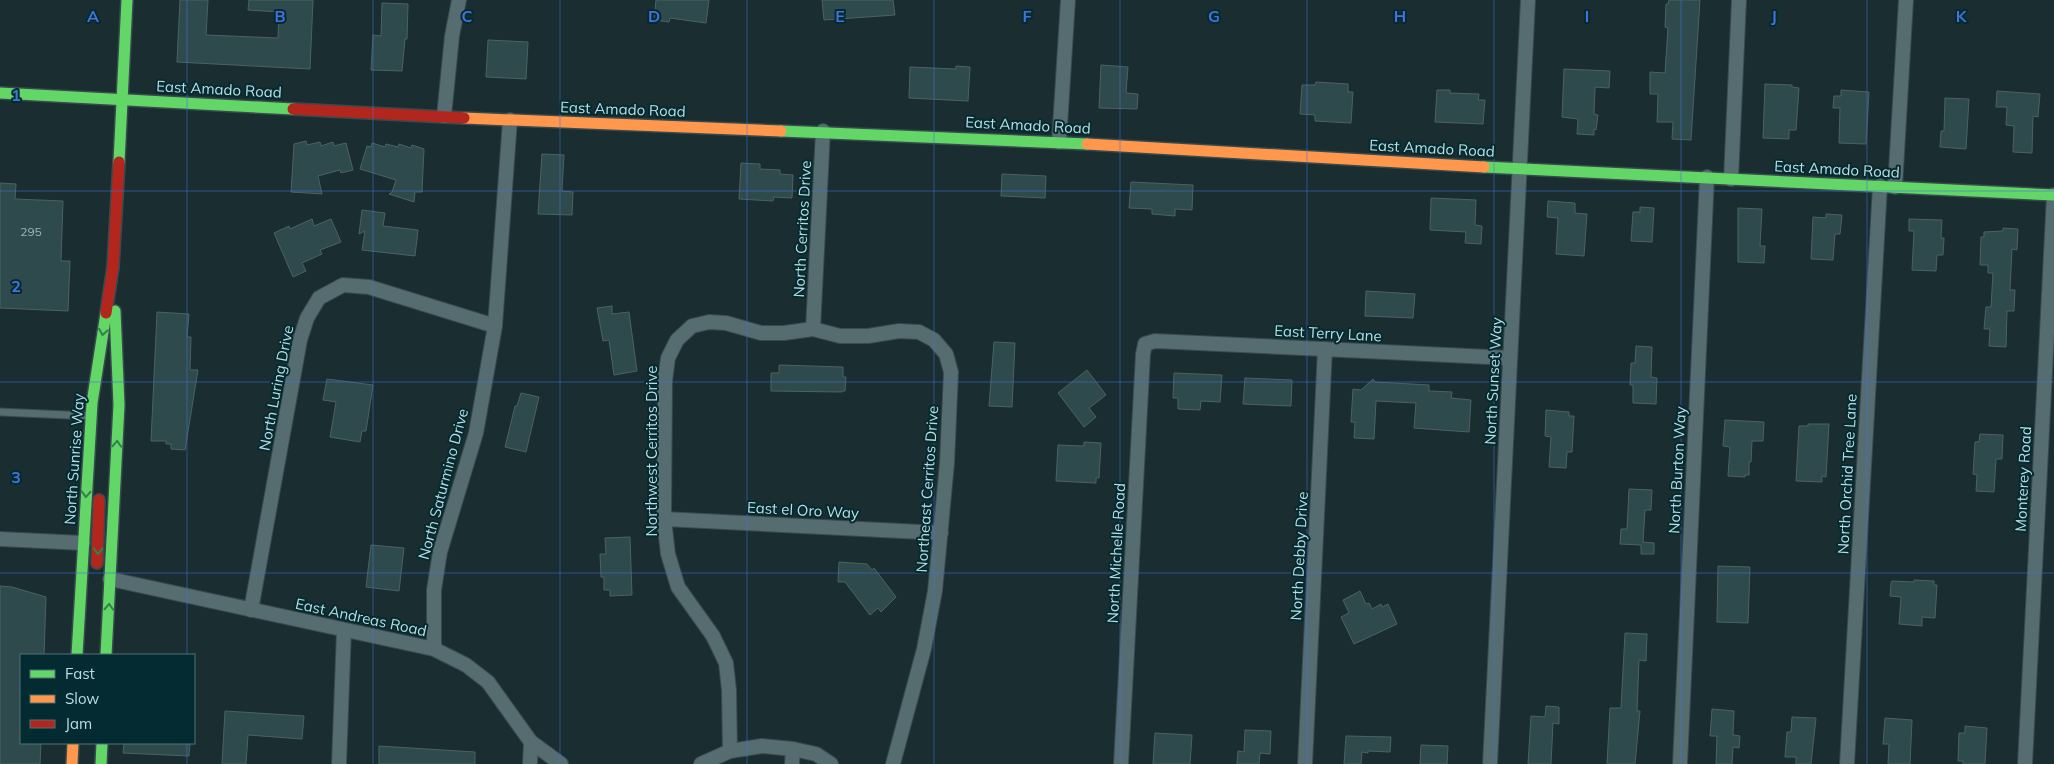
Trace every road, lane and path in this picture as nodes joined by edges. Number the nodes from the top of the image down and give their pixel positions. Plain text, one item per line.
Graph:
1 (127, 0) edge
2 (459, 0) edge
3 (1068, 0) edge
4 (1528, 0) edge
5 (1739, 0) edge
6 (1906, 0) edge
7 (0, 93) edge
8 (122, 99) junction
9 (444, 116) junction
10 (510, 120) junction
11 (823, 131) junction
12 (1059, 142) junction
13 (1520, 168) junction
14 (1708, 177) junction
15 (1731, 178) junction
16 (1880, 186) junction
17 (1895, 187) junction
18 (2054, 195) edge
19 (113, 267) junction
20 (495, 326) junction
21 (813, 330) junction
22 (1145, 344) joint
23 (1325, 349) junction
24 (1510, 358) junction
25 (0, 412) edge
26 (91, 416) junction
27 (89, 452) junction
28 (664, 519) junction
29 (941, 533) junction
30 (0, 539) edge
31 (83, 543) junction
32 (110, 579) junction
33 (251, 610) junction
34 (344, 630) junction
35 (434, 649) junction
36 (77, 654) edge
37 (106, 654) edge
38 (531, 742) junction
39 (73, 744) edge
40 (102, 744) edge
41 (793, 748) junction
42 (730, 751) junction
43 (72, 764) edge
44 (101, 764) edge
45 (339, 764) edge
46 (530, 764) edge
47 (561, 764) edge
48 (701, 764) edge
49 (792, 764) edge
50 (831, 764) edge
51 (893, 764) edge
52 (1121, 764) edge
53 (1305, 764) edge
54 (1490, 764) edge
55 (1680, 764) edge
56 (1847, 764) edge
57 (2025, 764) edge

1 - 8 street, North Sunrise Way
2 - 9 street
3 - 12 street
4 - 13 street, North Sunset Way
5 - 15 street
6 - 17 street
7 - 8 street, East Amado Road
8 - 9 street, East Amado Road
8 - 19 street, North Sunrise Way
9 - 10 street, East Amado Road
10 - 11 street, East Amado Road
10 - 20 street, North Saturmino Drive
11 - 12 street, East Amado Road
11 - 21 street, North Cerritos Drive
12 - 13 street, East Amado Road
13 - 14 street, East Amado Road
13 - 24 street, North Sunset Way
14 - 15 street, East Amado Road
14 - 55 street, North Burton Way
15 - 16 street, East Amado Road
16 - 17 street, East Amado Road
16 - 56 street, North Orchid Tree Lane
17 - 18 street, East Amado Road
18 - 57 street, Monterey Road
19 -> 26 street, North Sunrise Way
32 -> 19 street, North Sunrise Way
20 - 33 street, North Luring Drive
20 - 35 street, North Saturmino Drive
21 - 28 street, Northwest Cerritos Drive
21 - 29 street, Northeast Cerritos Drive
22 - 23 street, East Terry Lane
22 - 52 street, North Michelle Road
23 - 24 street, East Terry Lane
23 - 53 street, North Debby Drive
24 - 54 street, North Sunset Way
25 - 26 lane
26 - 27 street, North Sunrise Way
27 -> 31 street, North Sunrise Way
27 -> 32 street
28 - 29 street, East el Oro Way
28 - 42 street, Northwest Cerritos Drive
29 - 51 street, Northeast Cerritos Drive
30 - 31 street
31 - 36 street, North Sunrise Way
32 - 33 street, East Andreas Road
37 -> 32 street, North Sunrise Way
33 - 34 street, East Andreas Road
34 - 35 street, East Andreas Road
34 - 45 street
35 - 38 street, East Andreas Road
38 - 46 street
38 - 47 street, East Andreas Road
39 - 43 street
40 - 44 street
41 - 42 street
41 - 49 street
41 - 50 street
42 - 48 street

